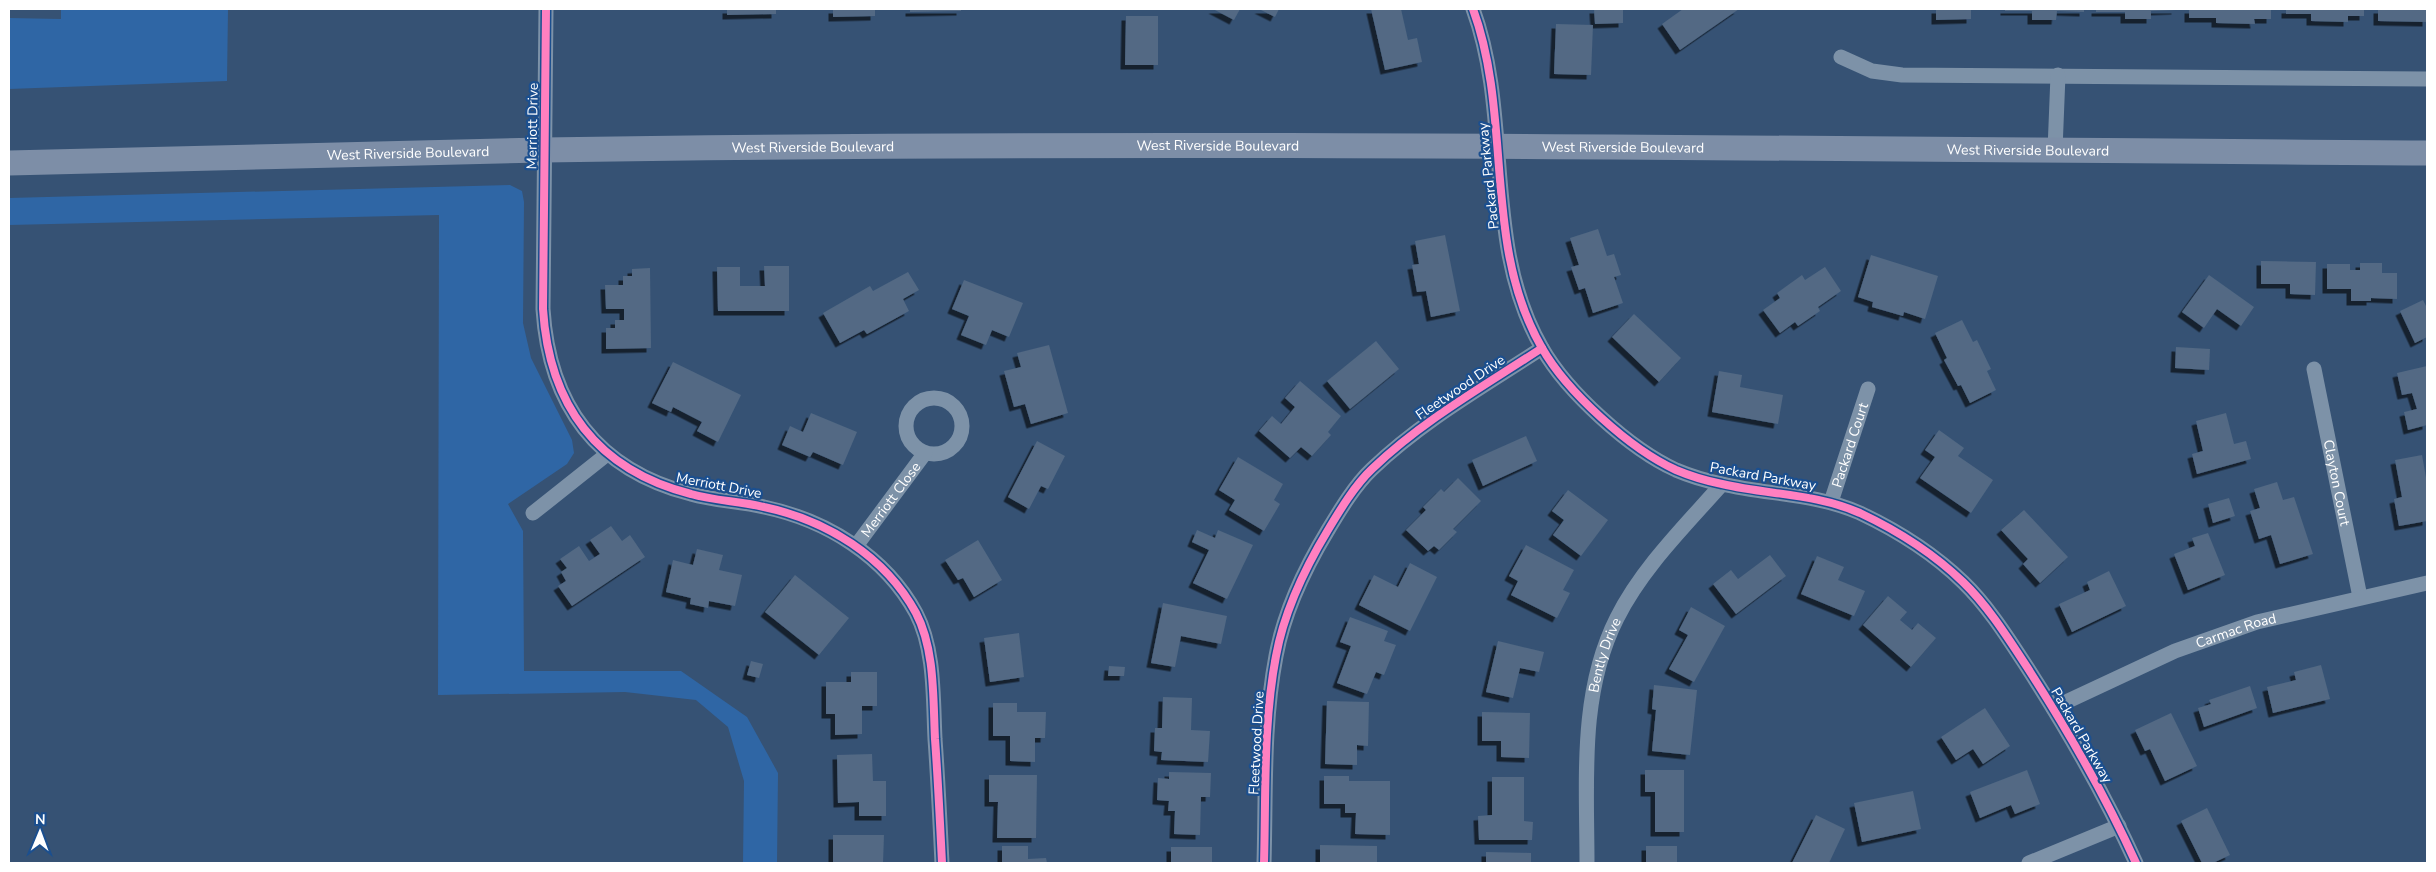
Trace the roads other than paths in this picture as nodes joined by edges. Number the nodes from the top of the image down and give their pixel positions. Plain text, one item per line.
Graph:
1 (546, 9) edge
2 (1474, 9) edge
3 (1841, 57) dead end
4 (2058, 75) junction
5 (2427, 79) edge
6 (1498, 147) junction
7 (544, 150) junction
8 (2056, 150) junction
9 (2427, 153) edge
10 (9, 163) edge
11 (1542, 348) junction
12 (2314, 370) dead end
13 (1868, 389) dead end
14 (925, 453) dead end
15 (606, 455) junction
16 (1722, 484) junction
17 (1831, 502) junction
18 (533, 513) dead end
19 (856, 546) junction
20 (2427, 583) edge
21 (2360, 597) junction
22 (2053, 708) junction
23 (2119, 826) junction
24 (942, 863) edge
25 (1264, 863) edge
26 (1587, 863) edge
27 (2029, 863) edge
28 (2136, 863) edge

1 - 7 street, Merriott Drive
2 - 6 street, Packard Parkway
3 - 4 street
4 - 5 street
4 - 8 street
6 - 7 main road, West Riverside Boulevard
6 - 8 main road, West Riverside Boulevard
6 - 11 street, Packard Parkway
7 - 10 main road, West Riverside Boulevard
7 - 15 street, Merriott Drive
8 - 9 main road, West Riverside Boulevard
11 - 16 street, Packard Parkway
11 - 25 street, Fleetwood Drive
12 - 21 street, Clayton Court
13 - 17 street, Packard Court
14 - 19 street, Merriott Close
15 - 18 street
15 - 19 street, Merriott Drive
16 - 17 street, Packard Parkway
16 - 26 street, Bently Drive
17 - 22 street, Packard Parkway
19 - 24 street, Merriott Drive
20 - 21 street, Carmac Road
21 - 22 street, Carmac Road
22 - 23 street, Packard Parkway
23 - 27 street
23 - 28 street, Packard Parkway

